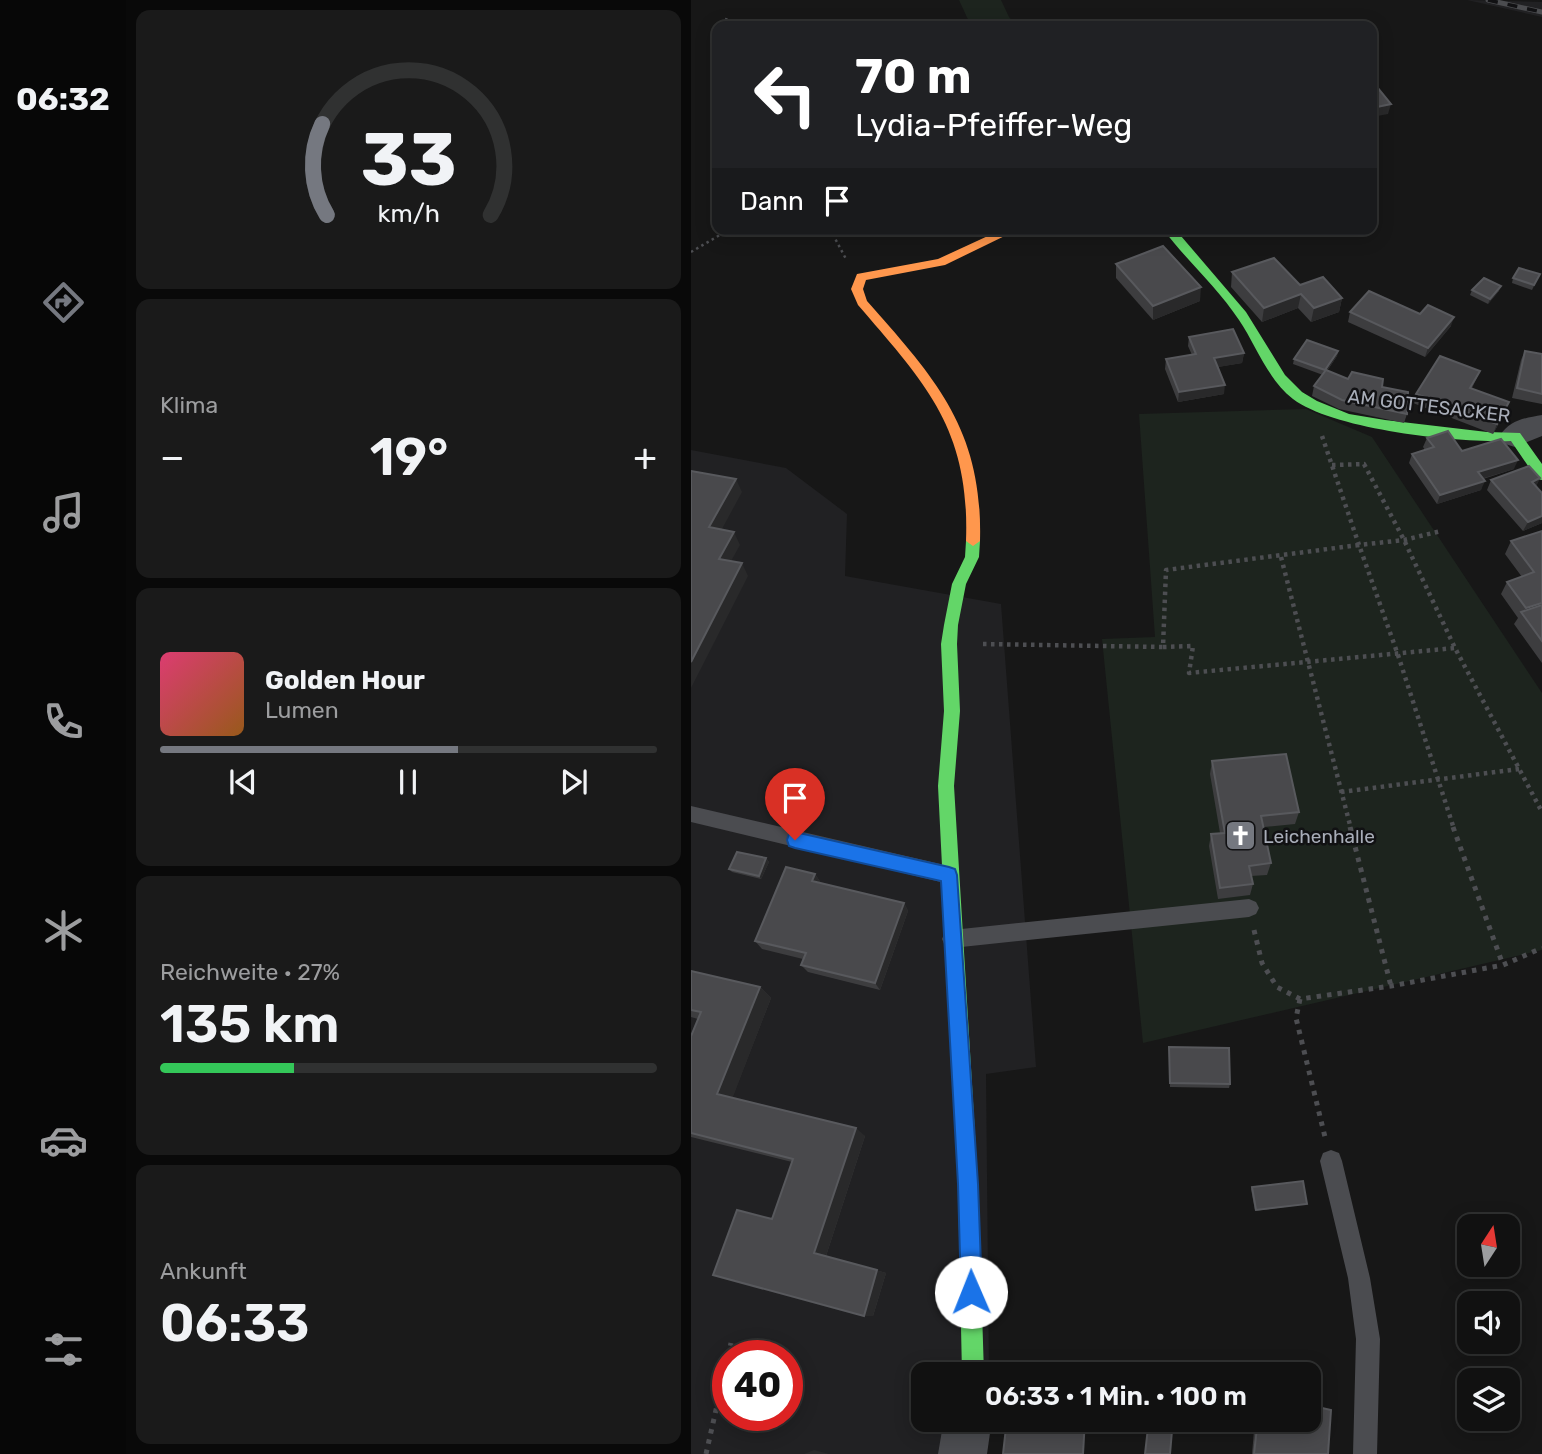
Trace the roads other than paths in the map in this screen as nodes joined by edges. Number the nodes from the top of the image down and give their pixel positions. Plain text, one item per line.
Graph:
1 (1000, 235) edge
2 (1174, 235) edge
3 (1528, 431) edge
4 (1542, 475) edge
5 (691, 814) edge
6 (949, 875) junction
7 (1249, 908) edge
8 (952, 939) junction
9 (1331, 1161) road end
10 (973, 1362) edge
11 (966, 1432) edge
12 (963, 1454) edge
13 (1365, 1454) edge

1 - 6 street
2 - 3 street, AM GOTTESACKER
3 - 4 street, AM GOTTESACKER
5 - 6 lane
6 - 8 street
7 - 8 lane
8 - 10 street
9 - 13 lane
11 - 12 street

